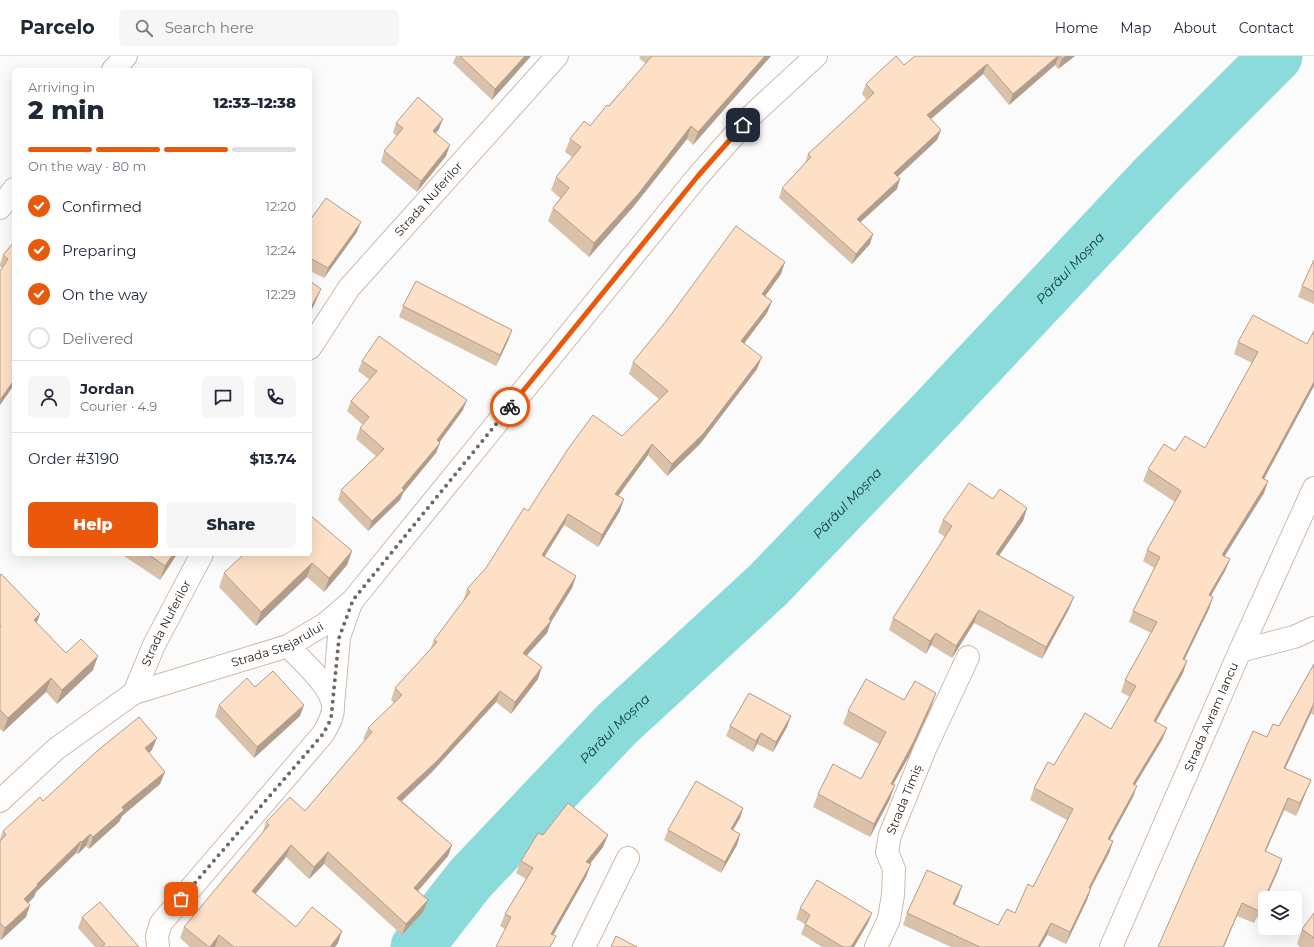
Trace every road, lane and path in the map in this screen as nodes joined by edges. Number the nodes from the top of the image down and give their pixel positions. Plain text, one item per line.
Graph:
1 (126, 56) edge
2 (557, 56) edge
3 (816, 56) edge
4 (115, 68) edge
5 (12, 192) edge
6 (0, 208) edge
7 (312, 345) edge
8 (1314, 488) edge
9 (201, 556) edge
10 (353, 600) junction
11 (1314, 628) edge
12 (288, 646) junction
13 (1240, 651) junction
14 (968, 658) dead end
15 (134, 694) junction
16 (333, 705) junction
17 (0, 801) edge
18 (628, 858) dead end
19 (158, 947) edge
20 (584, 947) edge
21 (876, 947) edge
22 (1111, 947) edge

1 - 4 street
2 - 7 street, Strada Nuferilor
3 - 10 street, Strada Stejarului
5 - 6 street
8 - 13 street, Strada Avram Iancu
9 - 15 street, Strada Nuferilor
10 - 12 street, Strada Stejarului
10 - 16 street
11 - 13 street
12 - 15 street, Strada Stejarului
12 - 16 street
13 - 22 street, Strada Avram Iancu
14 - 21 street, Strada Timiș
15 - 17 street, Strada Stejarului
16 - 19 street
18 - 20 street

